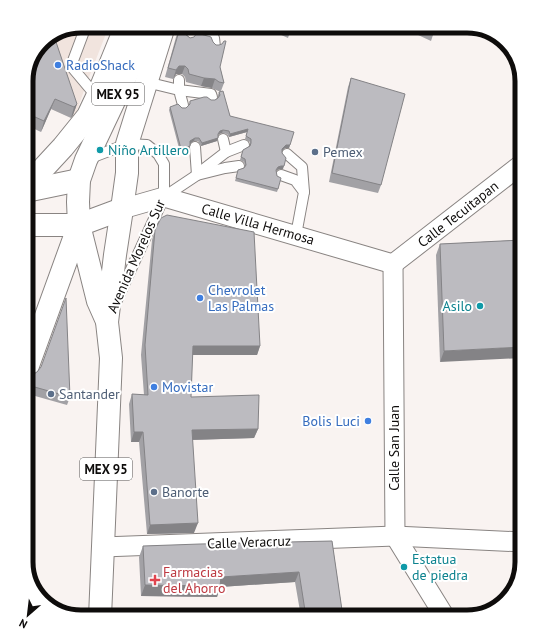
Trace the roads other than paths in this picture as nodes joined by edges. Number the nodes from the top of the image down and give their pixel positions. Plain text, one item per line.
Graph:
1 (83, 33) edge
2 (123, 33) edge
3 (144, 33) edge
4 (162, 33) edge
5 (207, 33) edge
6 (215, 47) edge
7 (146, 82) junction
8 (179, 85) junction
9 (211, 93) edge
10 (97, 97) junction
11 (183, 106) edge
12 (223, 139) dead end
13 (127, 144) junction
14 (244, 145) dead end
15 (195, 148) dead end
16 (226, 152) junction
17 (287, 154) dead end
18 (238, 166) dead end
19 (515, 169) edge
20 (83, 170) junction
21 (197, 175) junction
22 (281, 175) dead end
23 (33, 179) edge
24 (33, 188) edge
25 (304, 192) junction
26 (164, 197) junction
27 (122, 209) junction
28 (33, 225) edge
29 (79, 225) junction
30 (296, 235) junction
31 (393, 264) junction
32 (107, 322) junction
33 (33, 352) edge
34 (395, 536) junction
35 (515, 542) edge
36 (103, 547) junction
37 (100, 610) edge
38 (441, 610) edge

1 - 10 lane
2 - 10 main road
3 - 20 main road, Avenida Morelos Sur / MEX 95
4 - 7 main road, Avenida Morelos Sur / MEX 95
5 - 6 lane
7 - 8 lane
7 - 13 main road, Avenida Morelos Sur / MEX 95
8 - 9 lane
8 - 11 lane
10 - 23 main road
12 - 16 lane
13 - 20 lane, Avenida Morelos Sur
13 - 26 lane, Avenida Morelos Sur
13 - 27 main road, Avenida Morelos Sur / MEX 95
14 - 16 lane
15 - 21 lane
16 - 21 lane
17 - 25 lane
18 - 21 lane
19 - 31 street, Calle Tecuitapan
20 - 24 main road
20 - 29 main road, Avenida Morelos Sur / MEX 95
21 - 26 lane
22 - 25 lane
25 - 30 lane
26 - 27 street
26 - 30 street, Calle Villa Hermosa
26 - 32 lane, Avenida Morelos Sur
27 - 29 main road
27 - 32 main road, Avenida Morelos Sur / MEX 95
28 - 29 main road
29 - 32 main road, Avenida Morelos Sur / MEX 95
29 - 33 main road
30 - 31 street, Calle Villa Hermosa
31 - 34 street, Calle San Juan
32 - 36 main road, MEX 95
34 - 35 street, Calle Veracruz
34 - 36 street, Calle Veracruz
34 - 38 street
36 - 37 main road, MEX 95

